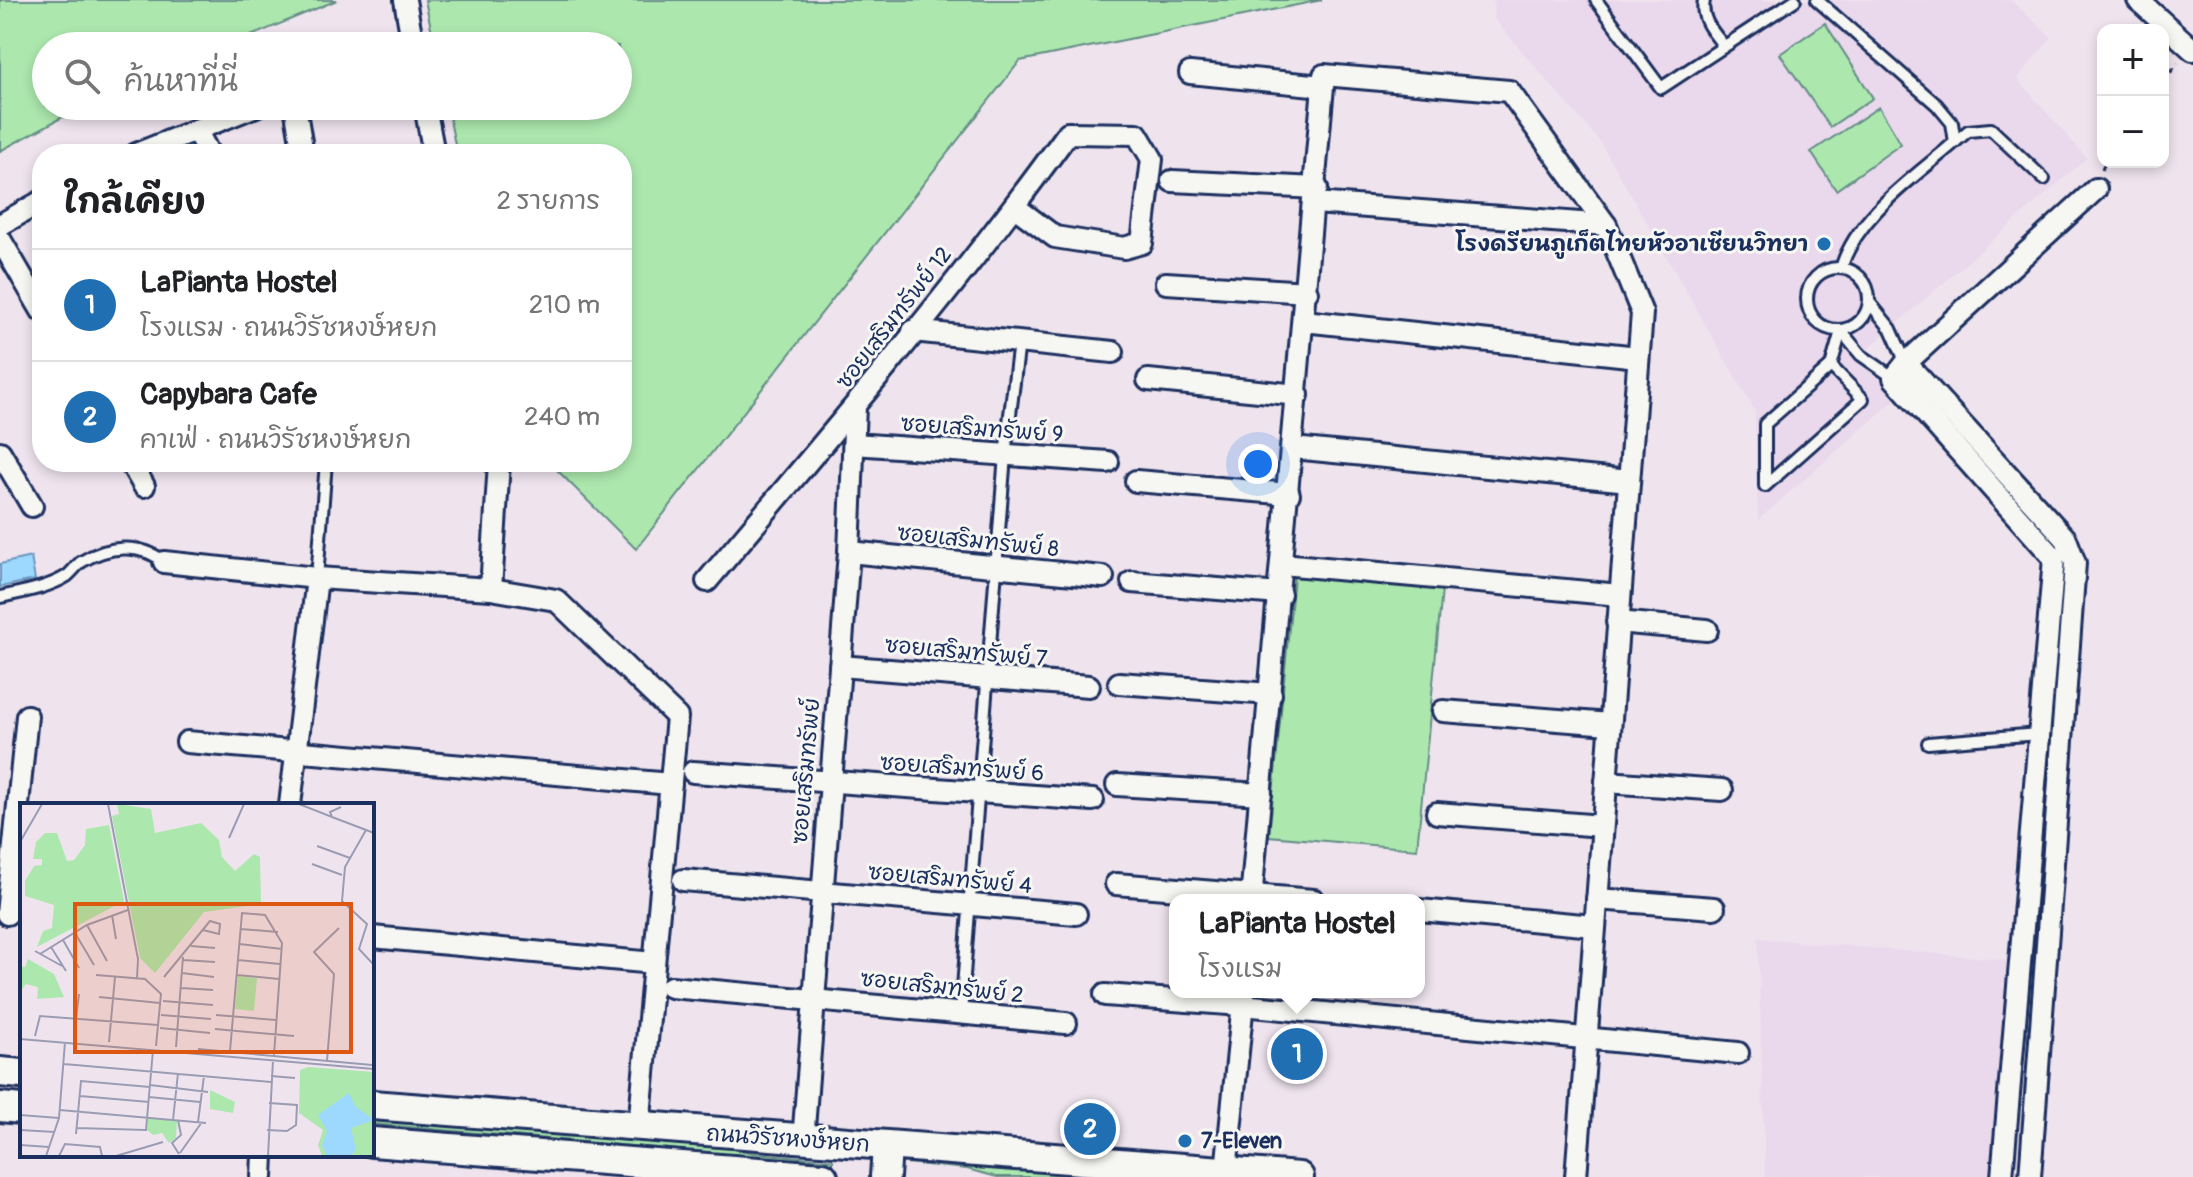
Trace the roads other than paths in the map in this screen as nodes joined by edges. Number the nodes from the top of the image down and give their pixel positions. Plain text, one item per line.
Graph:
1 (405, 0) edge
2 (1596, 0) edge
3 (1704, 0) edge
4 (1795, 0) edge
5 (1817, 0) edge
6 (2138, 0) edge
7 (411, 32) edge
8 (1724, 46) junction
9 (2192, 49) edge
10 (1190, 73) dead end
11 (1323, 86) junction
12 (221, 120) edge
13 (297, 120) edge
14 (428, 120) edge
15 (196, 130) junction
16 (1955, 142) junction
17 (161, 144) edge
18 (204, 144) edge
19 (301, 144) edge
20 (432, 144) edge
21 (2044, 179) dead end
22 (1172, 181) dead end
23 (2096, 189) dead end
24 (1316, 195) junction
25 (32, 207) edge
26 (1015, 207) junction
27 (0, 225) edge
28 (1606, 225) junction
29 (0, 239) edge
30 (1841, 268) junction
31 (1166, 283) dead end
32 (1307, 292) junction
33 (32, 294) edge
34 (1870, 303) junction
35 (1304, 321) junction
36 (913, 331) junction
37 (1841, 331) junction
38 (1019, 342) junction
39 (1113, 352) dead end
40 (1638, 357) junction
41 (1831, 366) junction
42 (1900, 371) junction
43 (1148, 380) dead end
44 (1298, 395) junction
45 (855, 406) junction
46 (854, 444) junction
47 (1293, 448) junction
48 (0, 452) edge
49 (1005, 455) junction
50 (1108, 462) dead end
51 (136, 472) edge
52 (325, 472) edge
53 (498, 472) edge
54 (1136, 481) dead end
55 (1629, 481) junction
56 (144, 486) dead end
57 (1289, 494) junction
58 (32, 506) dead end
59 (849, 552) junction
60 (164, 562) joint
61 (1282, 564) junction
62 (996, 567) junction
63 (1103, 577) dead end
64 (317, 578) junction
65 (707, 581) dead end
66 (1132, 582) dead end
67 (491, 589) junction
68 (1280, 594) junction
69 (1620, 595) junction
70 (0, 597) edge
71 (1617, 622) junction
72 (1707, 630) dead end
73 (840, 666) junction
74 (986, 678) junction
75 (1119, 683) dead end
76 (1089, 686) dead end
77 (1271, 694) junction
78 (1443, 711) dead end
79 (27, 716) dead end
80 (1610, 724) junction
81 (2038, 734) junction
82 (187, 742) dead end
83 (1928, 743) dead end
84 (295, 753) junction
85 (693, 772) dead end
86 (1606, 782) junction
87 (671, 784) junction
88 (829, 784) junction
89 (1117, 785) dead end
90 (1722, 790) dead end
91 (979, 793) junction
92 (1261, 794) junction
93 (1093, 800) dead end
94 (290, 803) edge
95 (1437, 813) dead end
96 (1602, 826) junction
97 (683, 880) dead end
98 (1116, 884) dead end
99 (820, 892) junction
100 (1221, 894) edge
101 (1252, 894) edge
102 (1597, 899) junction
103 (970, 905) junction
104 (1714, 908) dead end
105 (1425, 911) edge
106 (10, 914) edge
107 (1076, 914) dead end
108 (1594, 926) junction
109 (374, 937) edge
110 (654, 963) junction
111 (671, 987) dead end
112 (1105, 995) dead end
113 (1169, 996) edge
114 (813, 998) junction
115 (1243, 998) edge
116 (961, 1013) junction
117 (1066, 1023) dead end
118 (1586, 1039) junction
119 (1738, 1053) dead end
120 (0, 1072) edge
121 (20, 1074) edge
122 (374, 1105) edge
123 (0, 1107) edge
124 (20, 1109) edge
125 (639, 1127) junction
126 (803, 1141) junction
127 (374, 1142) edge
128 (887, 1147) junction
129 (263, 1157) edge
130 (619, 1169) edge
131 (1226, 1171) junction
132 (262, 1177) edge
133 (823, 1177) edge
134 (885, 1177) edge
135 (1299, 1177) edge
136 (1576, 1177) edge
137 (2002, 1177) edge
138 (2030, 1177) edge

1 - 7 street
2 - 8 lane
3 - 8 lane
4 - 8 lane
5 - 16 lane
6 - 9 street
10 - 11 street
11 - 24 street
11 - 28 street
12 - 15 street
13 - 19 street
14 - 20 street
15 - 17 street
15 - 18 street
16 - 21 lane
16 - 30 lane
22 - 24 street
23 - 42 street
24 - 28 street
24 - 32 street
25 - 27 street
26 - 26 street, ซอยเสริมทรัพย์ 12
26 - 36 street, ซอยเสริมทรัพย์ 12
28 - 40 street
29 - 33 street
30 - 34 lane
30 - 37 lane
31 - 32 street
32 - 35 street
34 - 37 lane
34 - 42 lane
35 - 40 street
35 - 44 street
36 - 38 street
36 - 45 street, ซอยเสริมทรัพย์ 12
37 - 41 lane
37 - 42 lane
38 - 39 street
38 - 49 lane
40 - 55 street
41 - 41 lane
42 - 81 street
42 - 138 street
43 - 44 street
44 - 47 street
45 - 46 street, ซอยเสริมทรัพย์
45 - 65 street, ซอยเสริมทรัพย์ 12
46 - 49 street, ซอยเสริมทรัพย์ 9
46 - 59 street, ซอยเสริมทรัพย์
47 - 55 street
47 - 57 street
48 - 58 street
49 - 50 street, ซอยเสริมทรัพย์ 9
49 - 62 lane
51 - 56 street
52 - 64 lane
53 - 67 street
54 - 57 street
55 - 69 street
57 - 61 street
59 - 62 street, ซอยเสริมทรัพย์ 8
59 - 73 street, ซอยเสริมทรัพย์
60 - 64 street
60 - 70 lane
61 - 68 street
61 - 69 street
62 - 63 street, ซอยเสริมทรัพย์ 8
62 - 74 lane
64 - 67 street
64 - 84 street
66 - 68 street
67 - 87 street
68 - 77 street
69 - 71 street
71 - 72 street
71 - 80 street
73 - 74 street, ซอยเสริมทรัพย์ 7
73 - 88 street, ซอยเสริมทรัพย์
74 - 76 street, ซอยเสริมทรัพย์ 7
74 - 91 lane
75 - 77 street
77 - 92 street
78 - 80 street
79 - 106 street
80 - 86 street
81 - 83 lane
81 - 137 street
82 - 84 street
84 - 87 street
84 - 94 street
85 - 88 street, ซอยเสริมทรัพย์ 6
86 - 90 street
86 - 96 street
87 - 110 street
88 - 91 street, ซอยเสริมทรัพย์ 6
88 - 99 street, ซอยเสริมทรัพย์
89 - 92 street
91 - 93 street, ซอยเสริมทรัพย์ 6
91 - 103 lane
92 - 101 street
95 - 96 street
96 - 102 street
97 - 99 street, ซอยเสริมทรัพย์ 4
98 - 100 street
99 - 103 street, ซอยเสริมทรัพย์ 4
99 - 114 street, ซอยเสริมทรัพย์
102 - 104 street
102 - 108 street
103 - 107 street, ซอยเสริมทรัพย์ 4
103 - 116 lane
105 - 108 street
108 - 118 street
109 - 110 street
110 - 125 street
111 - 114 street, ซอยเสริมทรัพย์ 2
112 - 113 street
114 - 116 street, ซอยเสริมทรัพย์ 2
114 - 126 street, ซอยเสริมทรัพย์
115 - 118 street
115 - 131 street
116 - 117 street, ซอยเสริมทรัพย์ 2
118 - 119 street
118 - 136 street
120 - 121 main road
122 - 125 main road, ถนนวิรัชหงษ์หยก
123 - 124 main road
125 - 126 main road, ถนนวิรัชหงษ์หยก
126 - 128 main road, ถนนวิรัชหงษ์หยก
127 - 130 main road, ถนนวิรัชหงษ์หยก
128 - 131 main road, ถนนวิรัชหงษ์หยก
128 - 134 main road
129 - 132 street
130 - 133 main road, ถนนวิรัชหงษ์หยก
131 - 135 main road, ถนนวิรัชหงษ์หยก

